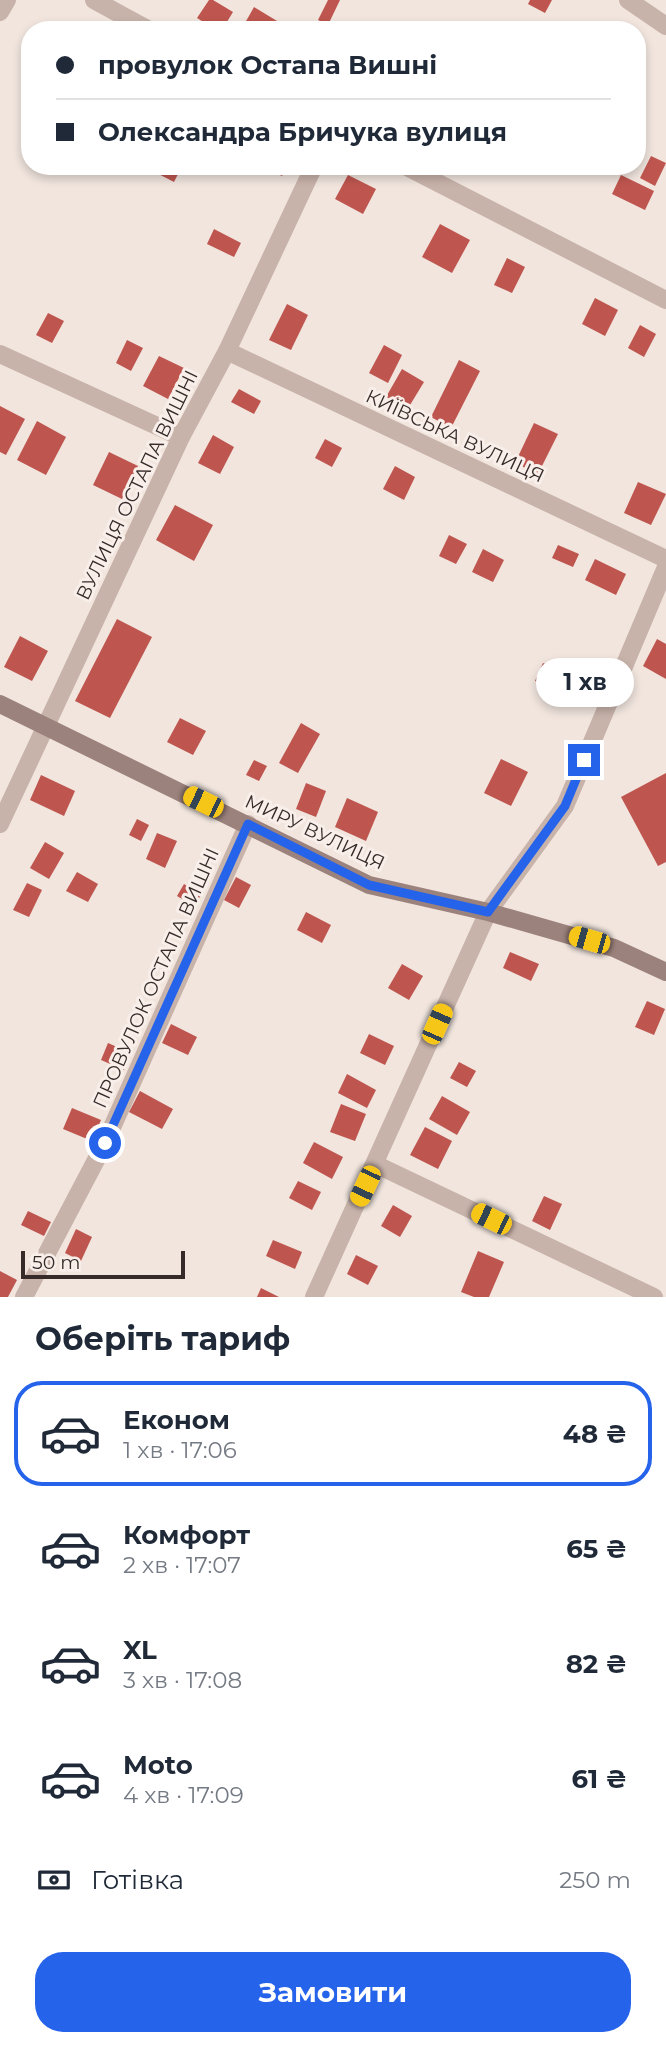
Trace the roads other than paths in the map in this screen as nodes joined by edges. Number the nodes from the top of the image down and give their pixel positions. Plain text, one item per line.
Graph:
1 (7, 0) edge
2 (94, 0) edge
3 (628, 0) edge
4 (0, 12) edge
5 (132, 21) edge
6 (666, 26) edge
7 (310, 175) edge
8 (423, 175) edge
9 (666, 300) edge
10 (227, 351) junction
11 (0, 354) edge
12 (181, 437) junction
13 (666, 559) edge
14 (666, 567) edge
15 (658, 602) edge
16 (0, 704) edge
17 (44, 726) junction
18 (0, 824) edge
19 (248, 824) junction
20 (488, 912) junction
21 (666, 972) edge
22 (375, 1164) junction
23 (24, 1297) edge
24 (314, 1297) edge
25 (654, 1297) edge

1 - 4 street
2 - 5 street
3 - 6 street
7 - 10 street, ВУЛИЦЯ ОСТАПА ВИШНІ
8 - 9 street
10 - 12 street, ВУЛИЦЯ ОСТАПА ВИШНІ
10 - 13 street, КИЇВСЬКА ВУЛИЦЯ
11 - 12 street
12 - 17 street, ВУЛИЦЯ ОСТАПА ВИШНІ
14 - 15 street
15 - 20 street
16 - 17 main road, МИРУ ВУЛИЦЯ
17 - 18 street, ВУЛИЦЯ ОСТАПА ВИШНІ
17 - 19 main road, МИРУ ВУЛИЦЯ
19 - 20 main road, МИРУ ВУЛИЦЯ
19 - 23 street, ПРОВУЛОК ОСТАПА ВИШНІ
20 - 21 main road, МИРУ ВУЛИЦЯ
20 - 22 street
22 - 24 street
22 - 25 street

